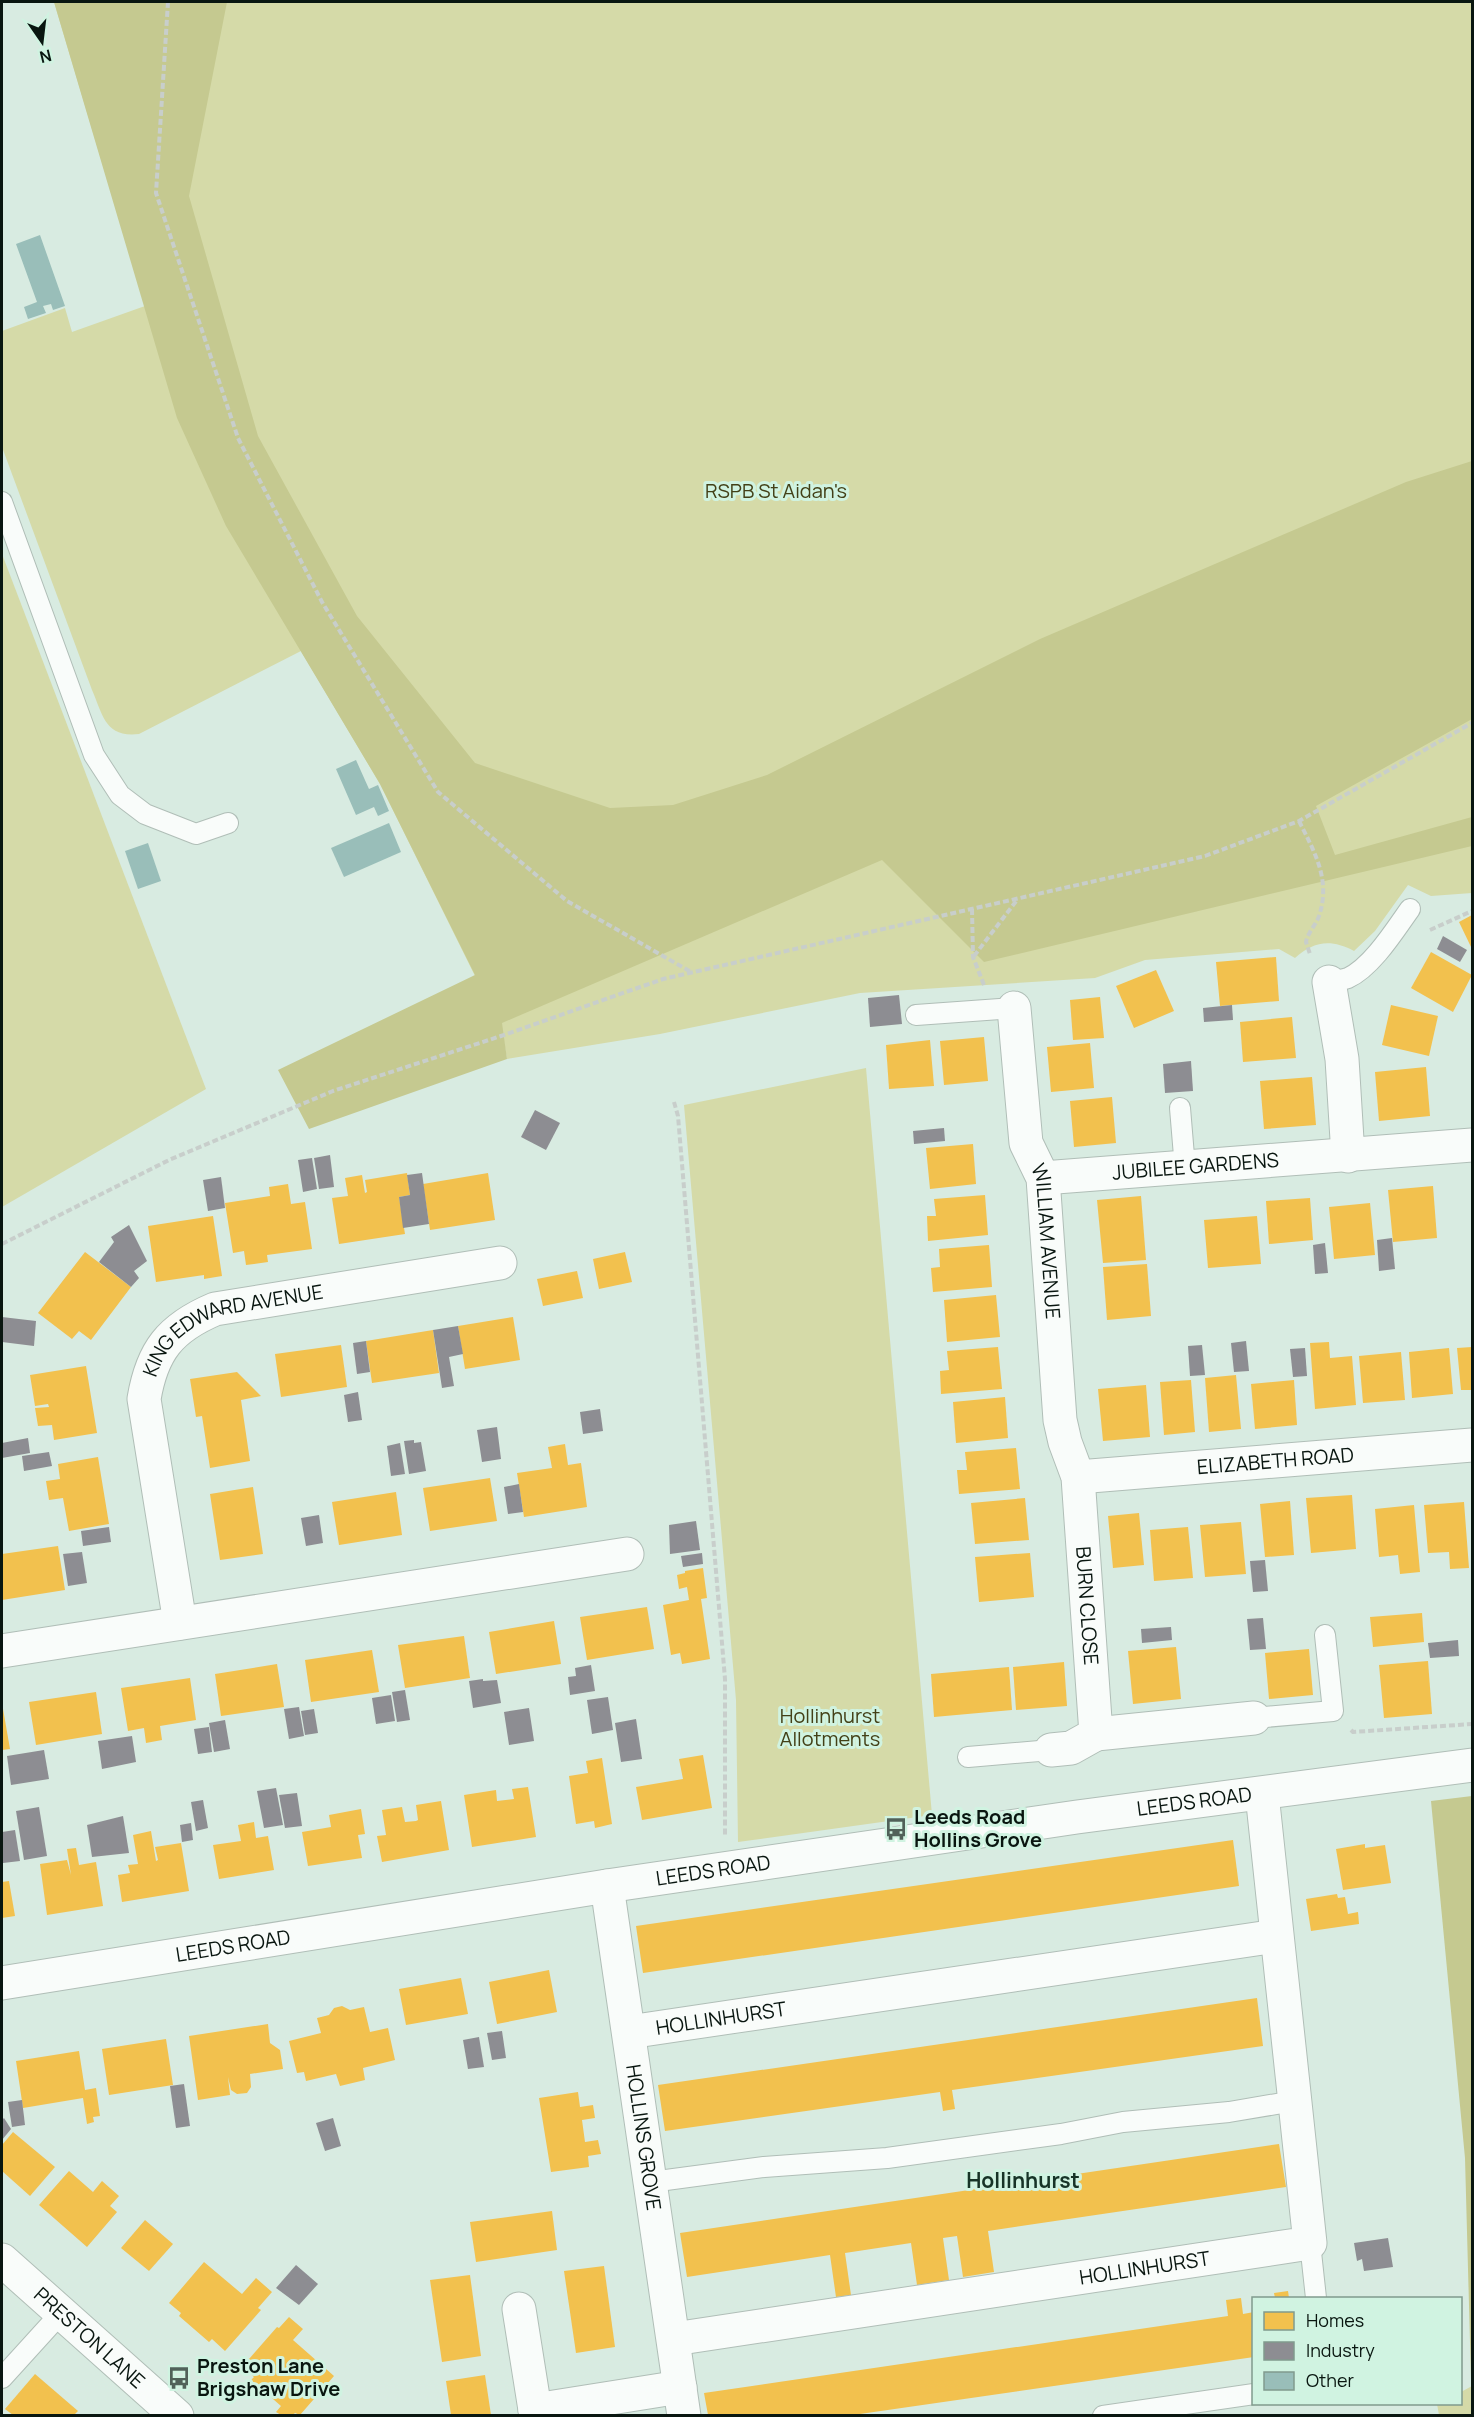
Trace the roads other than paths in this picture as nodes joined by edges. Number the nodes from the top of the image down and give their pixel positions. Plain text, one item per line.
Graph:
1 (2, 502) edge
2 (228, 823) dead end
3 (1408, 911) road end
4 (1329, 982) joint
5 (1014, 1008) joint
6 (916, 1015) dead end
7 (1180, 1108) dead end
8 (1473, 1144) edge
9 (1348, 1156) junction
10 (1185, 1168) junction
11 (1043, 1178) junction
12 (500, 1263) dead end
13 (1473, 1445) edge
14 (1078, 1477) junction
15 (627, 1554) dead end
16 (180, 1623) junction
17 (1326, 1635) dead end
18 (2, 1651) edge
19 (1254, 1718) joint
20 (1096, 1734) junction
21 (1051, 1750) joint
22 (968, 1757) dead end
23 (1473, 1765) edge
24 (1262, 1794) junction
25 (607, 1886) junction
26 (1276, 1936) junction
27 (2, 1983) edge
28 (629, 2032) junction
29 (1294, 2101) junction
30 (651, 2182) junction
31 (1310, 2242) junction
32 (2, 2260) edge
33 (1316, 2297) edge
34 (519, 2309) dead end
35 (62, 2313) junction
36 (674, 2339) junction
37 (2, 2378) edge
38 (1252, 2394) edge
39 (682, 2401) edge
40 (535, 2413) edge
41 (177, 2415) edge
42 (1103, 2415) edge

1 - 2 lane
3 - 4 lane
4 - 9 street
5 - 6 lane
5 - 11 street, WILLIAM AVENUE
7 - 10 lane
8 - 9 street, JUBILEE GARDENS
9 - 10 street, JUBILEE GARDENS
10 - 11 street, JUBILEE GARDENS
11 - 14 street, WILLIAM AVENUE
12 - 16 street, KING EDWARD AVENUE
13 - 14 street, ELIZABETH ROAD
14 - 20 street, BURN CLOSE
15 - 16 street
16 - 18 street
17 - 19 lane
19 - 20 street
20 - 21 street
21 - 22 lane
23 - 24 street, LEEDS ROAD
24 - 25 street, LEEDS ROAD
24 - 26 street
25 - 27 street, LEEDS ROAD
25 - 28 street, HOLLINS GROVE
26 - 28 street, HOLLINHURST
26 - 29 street
28 - 30 street, HOLLINS GROVE
29 - 30 lane
29 - 31 street
30 - 36 street, HOLLINS GROVE
31 - 33 lane
31 - 36 street, HOLLINHURST
32 - 35 street, PRESTON LANE
34 - 40 street, HOLLINS GROVE
35 - 37 lane
35 - 41 street, PRESTON LANE
36 - 39 street, HOLLINS GROVE
38 - 42 lane
39 - 40 street, HOLLINS GROVE

